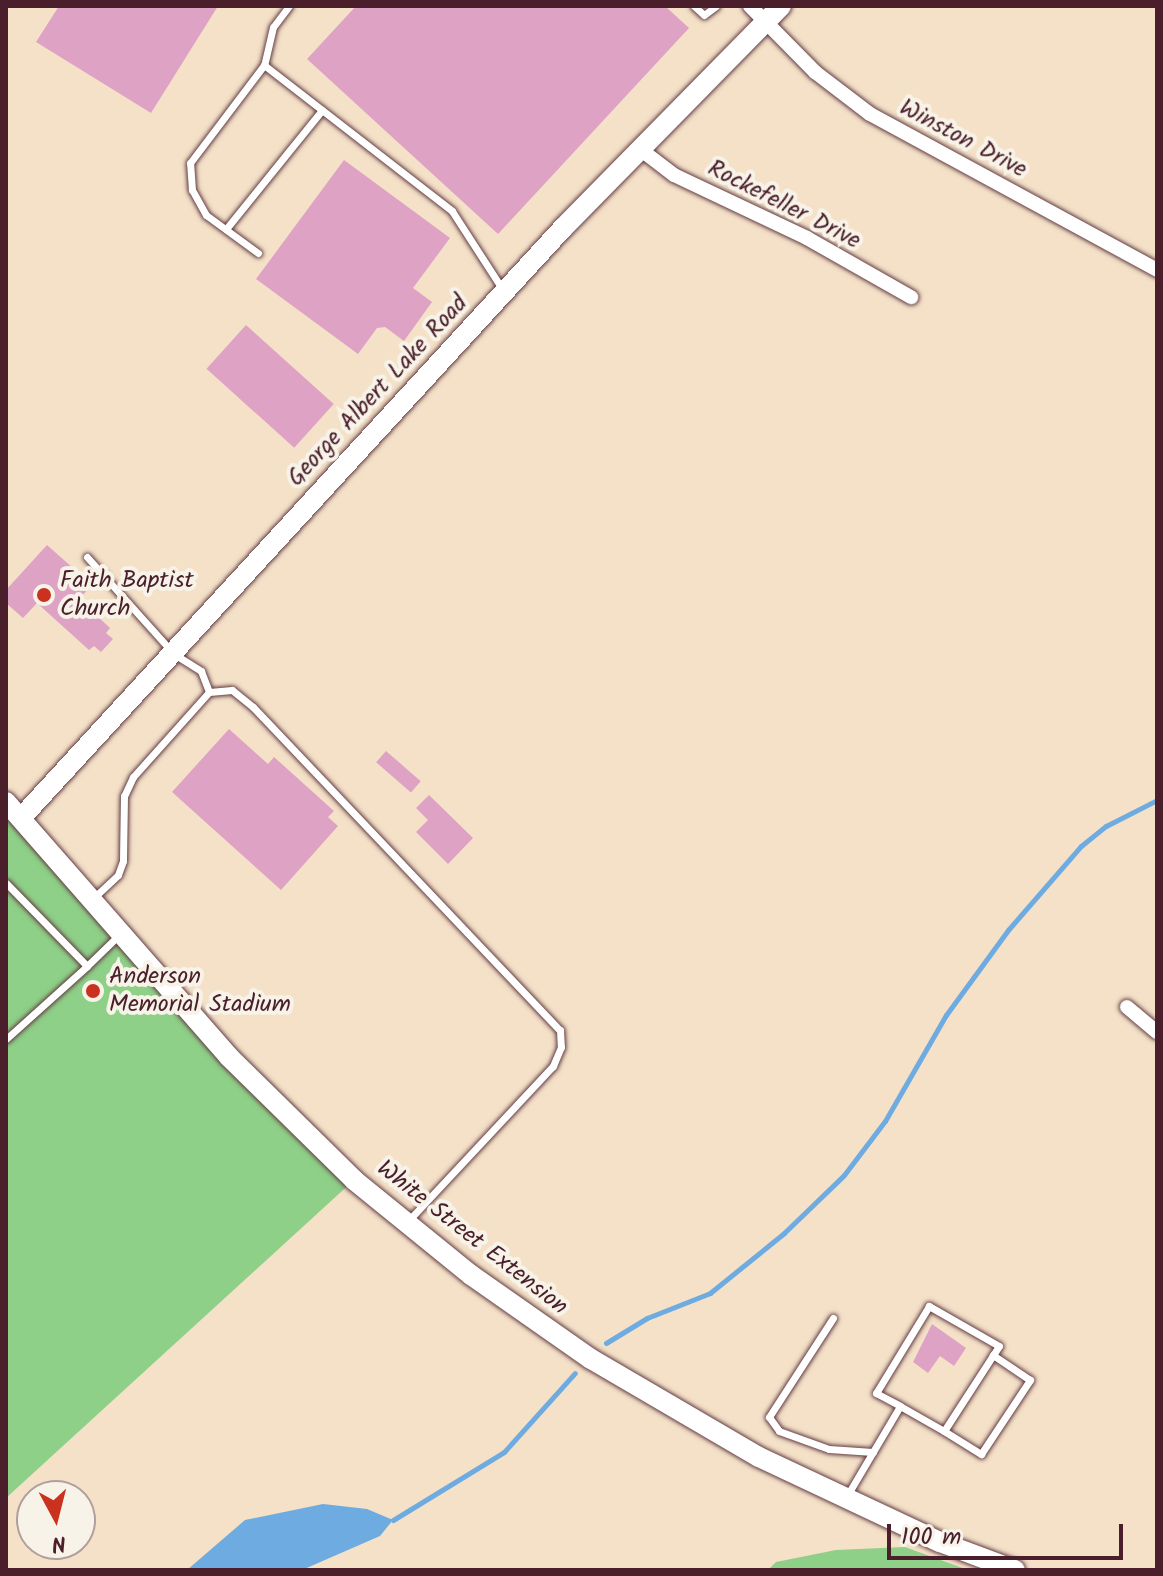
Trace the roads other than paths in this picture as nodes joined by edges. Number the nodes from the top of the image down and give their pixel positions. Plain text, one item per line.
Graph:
1 (289, 6) edge
2 (694, 6) edge
3 (716, 6) edge
4 (750, 6) edge
5 (781, 6) edge
6 (766, 21) junction
7 (264, 65) junction
8 (322, 110) junction
9 (640, 149) junction
10 (226, 229) junction
11 (258, 253) dead end
12 (1157, 270) edge
13 (505, 292) junction
14 (911, 297) dead end
15 (87, 557) dead end
16 (174, 654) junction
17 (209, 692) junction
18 (6, 802) edge
19 (21, 818) junction
20 (6, 883) edge
21 (88, 901) junction
22 (118, 936) junction
23 (87, 966) junction
24 (1127, 1007) dead end
25 (1157, 1032) edge
26 (6, 1039) edge
27 (405, 1223) junction
28 (833, 1318) dead end
29 (993, 1355) junction
30 (900, 1406) junction
31 (944, 1431) junction
32 (873, 1452) junction
33 (845, 1500) junction
34 (1015, 1570) edge

1 - 7 lane
2 - 3 lane
4 - 6 street, Winston Drive
5 - 6 street, George Albert Lake Road
6 - 9 street, George Albert Lake Road
6 - 12 street, Winston Drive
7 - 8 lane
7 - 10 lane
8 - 10 lane
8 - 13 lane
9 - 13 street, George Albert Lake Road
9 - 14 street, Rockefeller Drive
10 - 11 lane
13 - 16 street, George Albert Lake Road
15 - 16 lane
16 - 17 lane
16 - 19 street, George Albert Lake Road
17 - 21 lane
17 - 27 lane
18 - 19 street, White Street Extension
19 - 21 street, White Street Extension
20 - 23 lane
21 - 22 street, White Street Extension
22 - 23 lane
22 - 27 street, White Street Extension
23 - 26 lane
24 - 25 street
27 - 33 street, White Street Extension
28 - 32 lane
29 - 30 lane
29 - 31 lane
29 - 31 lane
30 - 31 lane
30 - 32 lane
32 - 33 lane
33 - 34 street, White Street Extension

